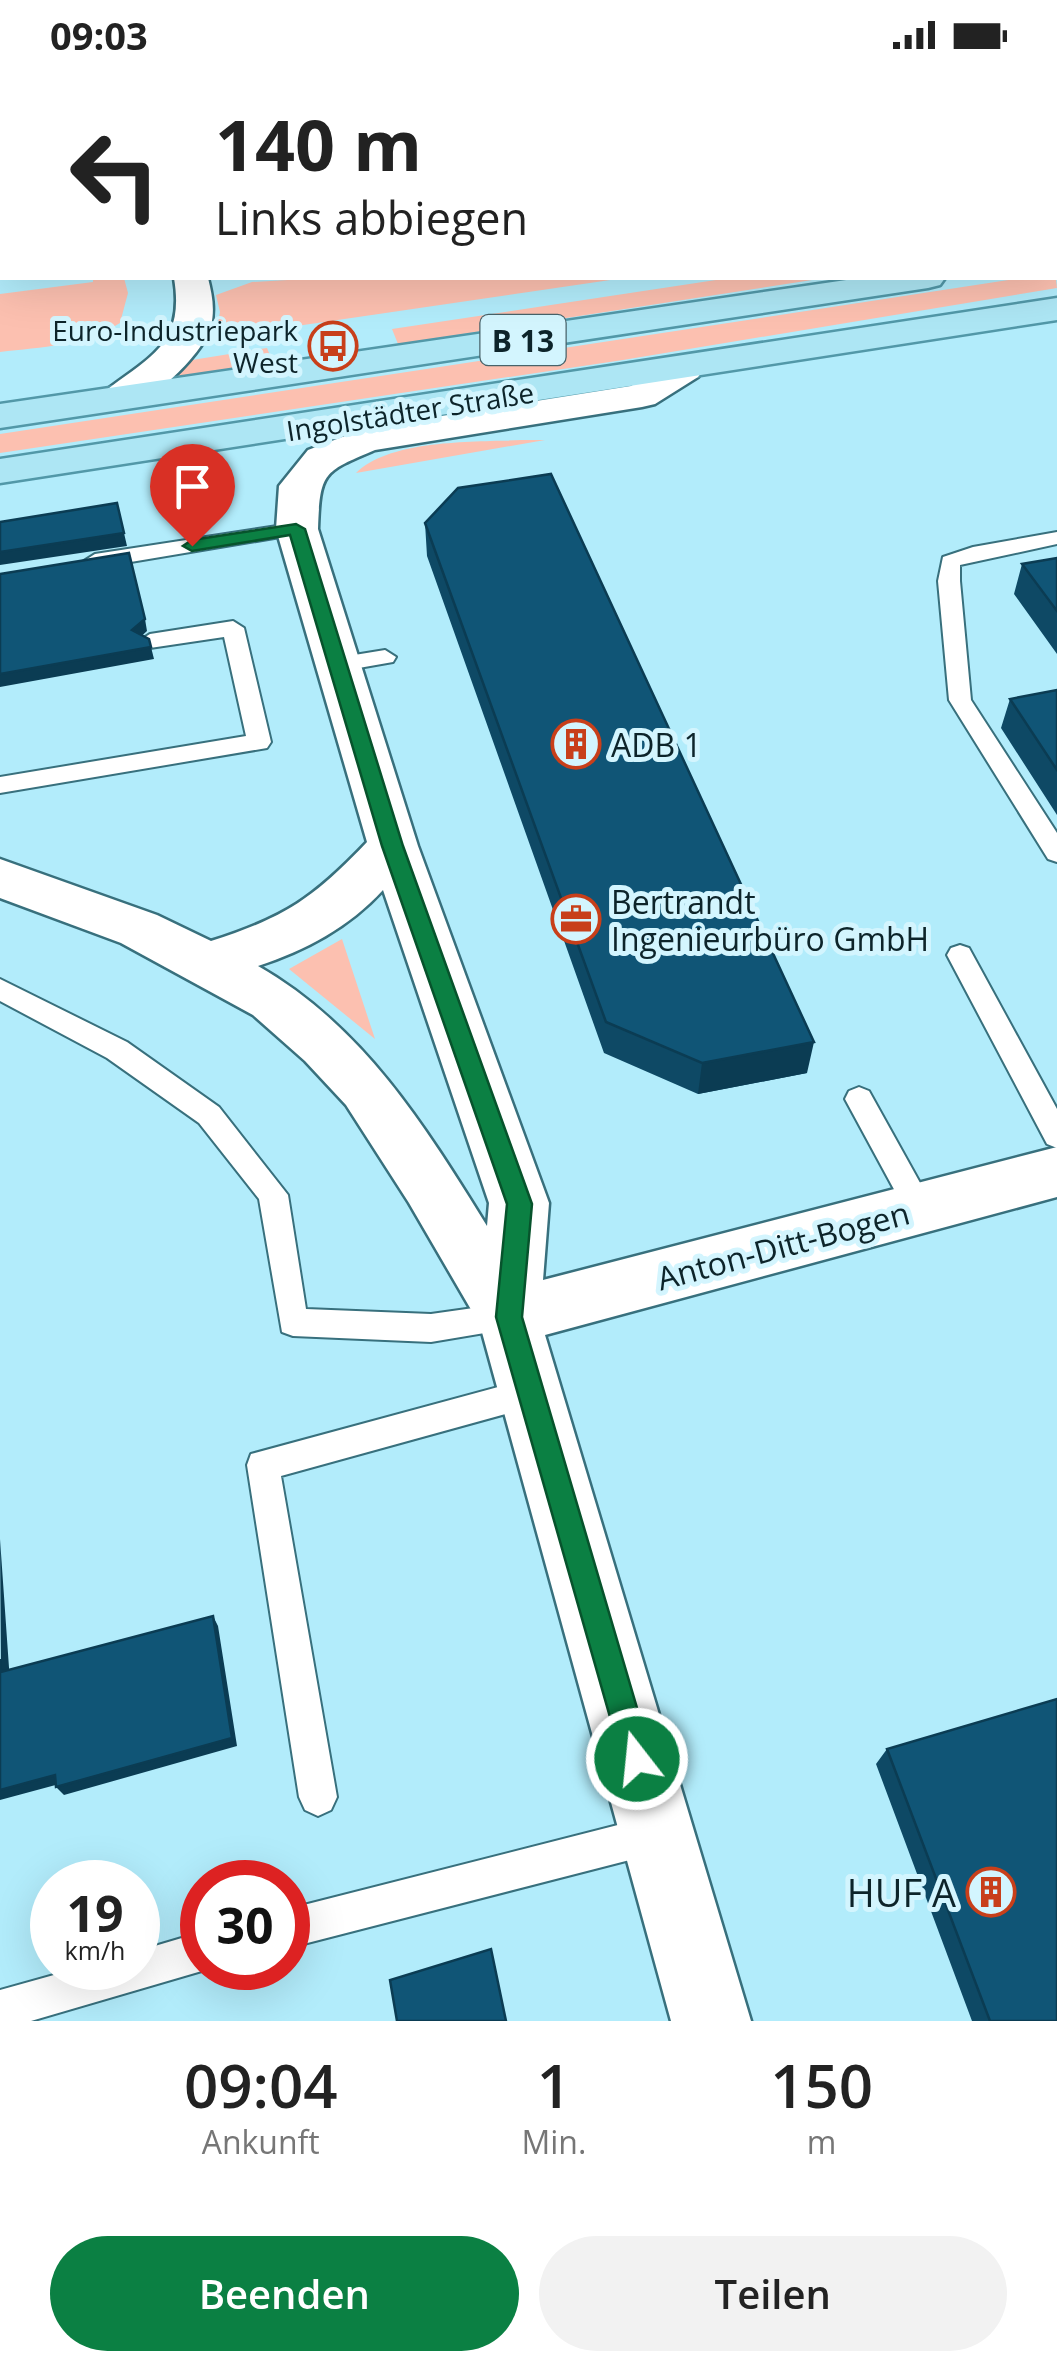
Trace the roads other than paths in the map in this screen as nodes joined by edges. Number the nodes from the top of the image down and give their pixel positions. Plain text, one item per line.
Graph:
1 (191, 280) edge
2 (915, 280) edge
3 (1057, 310) edge
4 (685, 369) junction
5 (117, 400) junction
6 (0, 416) edge
7 (0, 471) edge
8 (296, 529) junction
9 (1057, 538) edge
10 (74, 564) edge
11 (150, 641) edge
12 (385, 658) dead end
13 (336, 665) junction
14 (0, 785) edge
15 (393, 846) junction
16 (1057, 852) edge
17 (0, 878) edge
18 (960, 956) dead end
19 (207, 962) junction
20 (0, 989) edge
21 (859, 1099) dead end
22 (1057, 1136) edge
23 (1057, 1172) edge
24 (918, 1208) junction
25 (509, 1317) junction
26 (531, 1393) junction
27 (318, 1798) dead end
28 (658, 1834) junction
29 (310, 1923) edge
30 (180, 1958) edge
31 (0, 2010) edge
32 (711, 2021) edge

1 - 5 street
2 - 5 main road, Ingolstädter Straße / B 13
3 - 4 main road, Ingolstädter Straße / B 13
4 - 7 main road, Ingolstädter Straße / B 13
4 - 8 street
5 - 6 main road, Ingolstädter Straße / B 13
8 - 10 lane
8 - 13 street
9 - 16 lane
11 - 14 lane
12 - 13 lane
13 - 15 street
15 - 19 street
15 - 25 street
17 - 19 street
18 - 22 lane
19 - 25 street
20 - 25 lane
21 - 24 lane
23 - 24 street, Anton-Ditt-Bogen
24 - 25 street, Anton-Ditt-Bogen
25 - 26 street
26 - 27 lane
26 - 28 street
28 - 29 lane
28 - 32 street
30 - 31 lane

